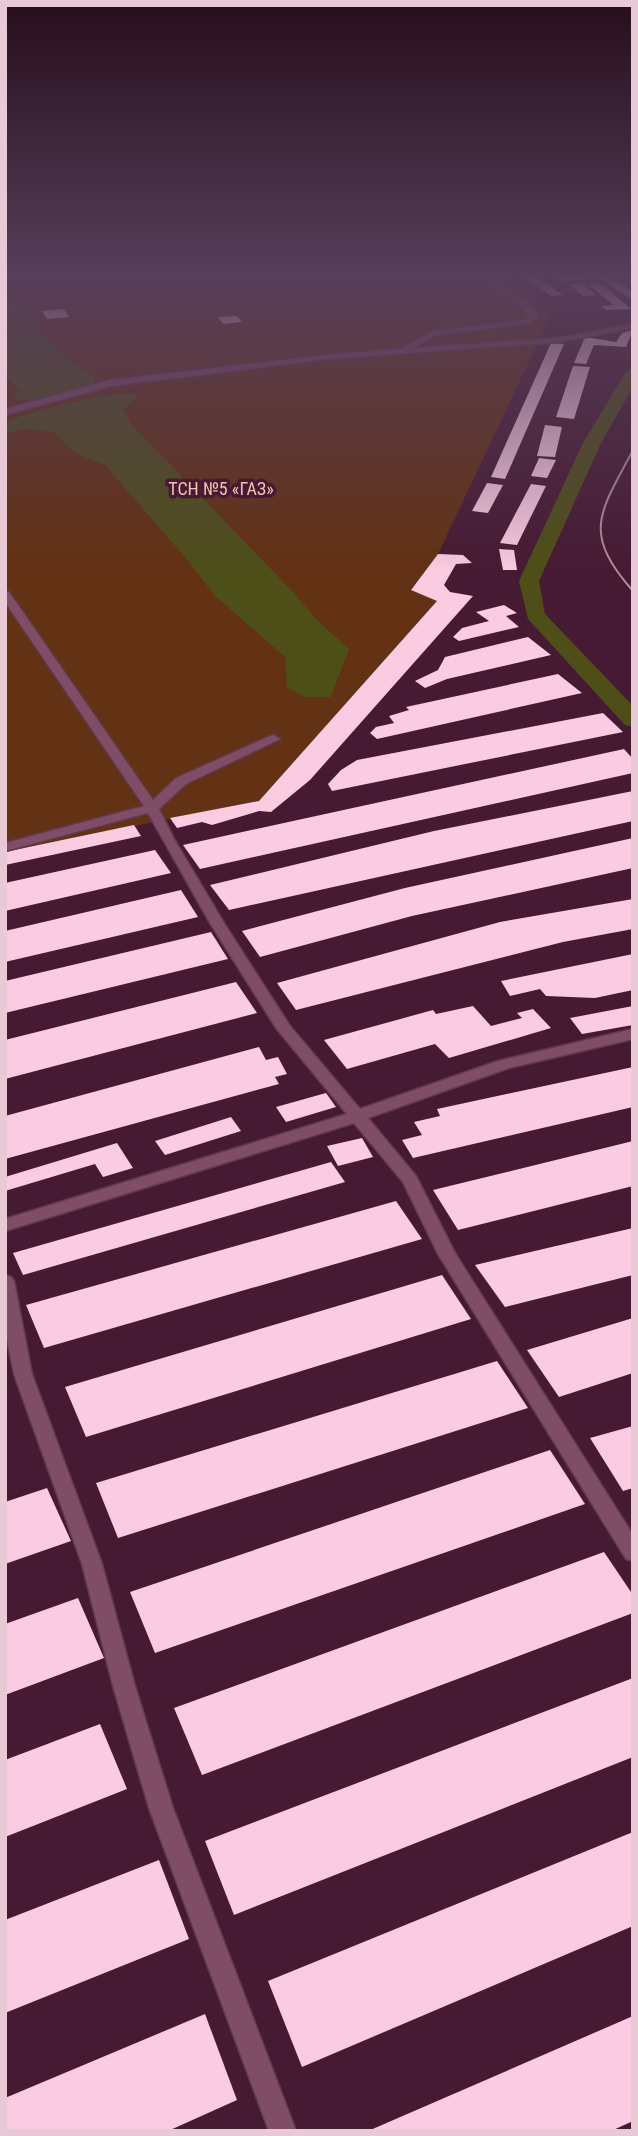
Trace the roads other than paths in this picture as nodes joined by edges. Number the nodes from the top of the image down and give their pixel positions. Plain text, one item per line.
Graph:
1 (194, 373) edge
2 (5, 412) edge
3 (5, 594) edge
4 (274, 738) dead end
5 (152, 808) junction
6 (5, 847) edge
7 (633, 1034) edge
8 (358, 1116) junction
9 (5, 1225) edge
10 (5, 1281) edge
11 (633, 1553) edge
12 (283, 2131) edge

1 - 2 lane
3 - 5 lane
4 - 5 lane
5 - 6 lane
5 - 8 lane
7 - 8 lane
8 - 9 lane
8 - 11 lane
10 - 12 lane

